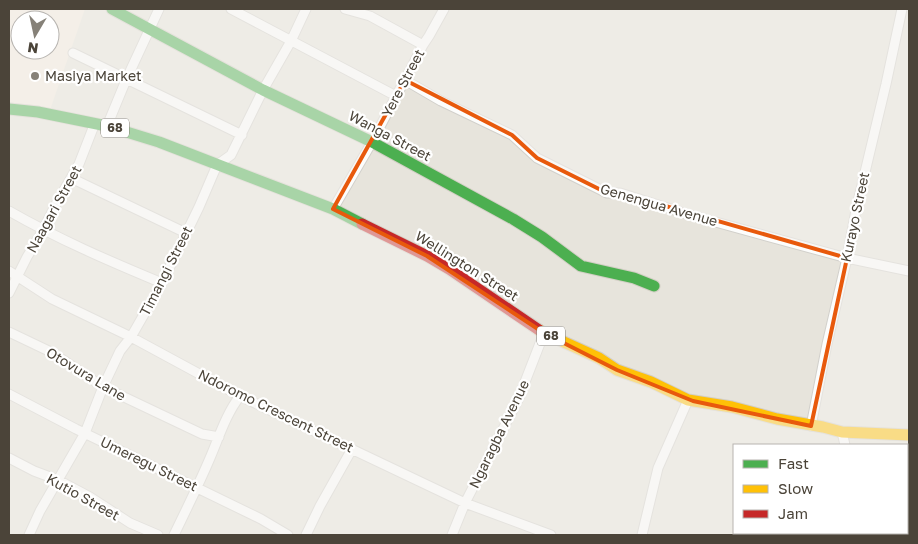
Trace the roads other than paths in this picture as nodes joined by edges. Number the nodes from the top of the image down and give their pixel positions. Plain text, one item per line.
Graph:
1 (112, 9) edge
2 (159, 9) edge
3 (231, 9) edge
4 (306, 9) edge
5 (345, 9) edge
6 (444, 9) edge
7 (902, 9) edge
8 (149, 29) junction
9 (291, 41) junction
10 (423, 45) junction
11 (73, 53) dead end
12 (126, 80) junction
13 (406, 80) junction
14 (264, 90) junction
15 (396, 96) junction
16 (9, 111) edge
17 (95, 123) junction
18 (107, 126) junction
19 (242, 135) junction
20 (372, 142) junction
21 (217, 165) junction
22 (71, 178) junction
23 (333, 209) junction
24 (9, 211) edge
25 (43, 230) junction
26 (186, 233) junction
27 (847, 258) junction
28 (9, 271) edge
29 (909, 271) edge
30 (18, 277) junction
31 (162, 283) junction
32 (654, 286) dead end
33 (9, 293) edge
34 (9, 332) edge
35 (544, 333) junction
36 (131, 337) junction
37 (103, 387) junction
38 (9, 394) edge
39 (240, 396) junction
40 (688, 400) junction
41 (811, 426) junction
42 (842, 432) junction
43 (84, 433) junction
44 (909, 435) edge
45 (219, 437) junction
46 (844, 444) edge
47 (352, 449) junction
48 (9, 458) edge
49 (58, 480) junction
50 (197, 487) junction
51 (465, 503) junction
52 (843, 534) edge
53 (28, 535) edge
54 (158, 535) edge
55 (174, 535) edge
56 (288, 535) edge
57 (306, 535) edge
58 (452, 535) edge
59 (551, 535) edge
60 (642, 535) edge
61 (851, 535) edge

1 - 8 main road, Wanga Street
2 - 8 street
3 - 9 street
4 - 9 street, Timangi Street
5 - 10 street
6 - 10 street, Yere Street
7 - 27 street, Kurayo Street
8 - 12 street
8 - 14 main road, Wanga Street
9 - 14 street, Timangi Street
9 - 15 street
10 - 13 street, Yere Street
11 - 12 street
12 - 18 street
12 - 19 street
13 - 15 street, Yere Street
13 - 27 street, Genengua Avenue
14 - 19 street, Timangi Street
14 - 20 main road, Wanga Street
15 - 20 street, Yere Street
16 - 17 main road, Wellington Street / 68
17 - 18 main road, Wellington Street / 68
17 - 22 street, Naagari Street
18 - 21 main road, Wellington Street / 68
19 - 21 street, Timangi Street
20 - 23 street, Yere Street
20 - 32 main road, Wanga Street
21 - 23 main road, Wellington Street / 68
21 - 26 street, Timangi Street
22 - 25 street, Naagari Street
22 - 26 street
23 - 35 main road, Wellington Street / 68
24 - 25 street
25 - 30 street, Naagari Street
25 - 31 street
26 - 31 street, Timangi Street
27 - 29 street, Genengua Avenue
27 - 41 street, Kurayo Street
28 - 30 street, Ndoromo Crescent Street
30 - 33 street, Naagari Street
30 - 36 street, Ndoromo Crescent Street
31 - 36 street, Timangi Street
34 - 37 street, Otovura Lane
35 - 40 main road, Wellington Street / 68
35 - 51 street, Ngaragba Avenue
36 - 37 street, Timangi Street
36 - 39 street, Ndoromo Crescent Street
37 - 43 street, Timangi Street
37 - 45 street, Otovura Lane
38 - 43 street, Umeregu Street
39 - 45 street
39 - 47 street, Ndoromo Crescent Street
40 - 41 main road, Wellington Street / 68
40 - 60 street
41 - 42 main road, Wellington Street / 68
42 - 44 main road, Wellington Street / 68
42 - 46 street
43 - 49 street, Timangi Street
43 - 50 street, Umeregu Street
45 - 50 street
47 - 51 street, Ndoromo Crescent Street
47 - 57 street
48 - 49 street, Kutio Street
49 - 53 street, Timangi Street
49 - 54 street, Kutio Street
50 - 55 street
50 - 56 street, Umeregu Street
51 - 58 street, Ngaragba Avenue
51 - 59 street, Ndoromo Crescent Street
52 - 61 street

